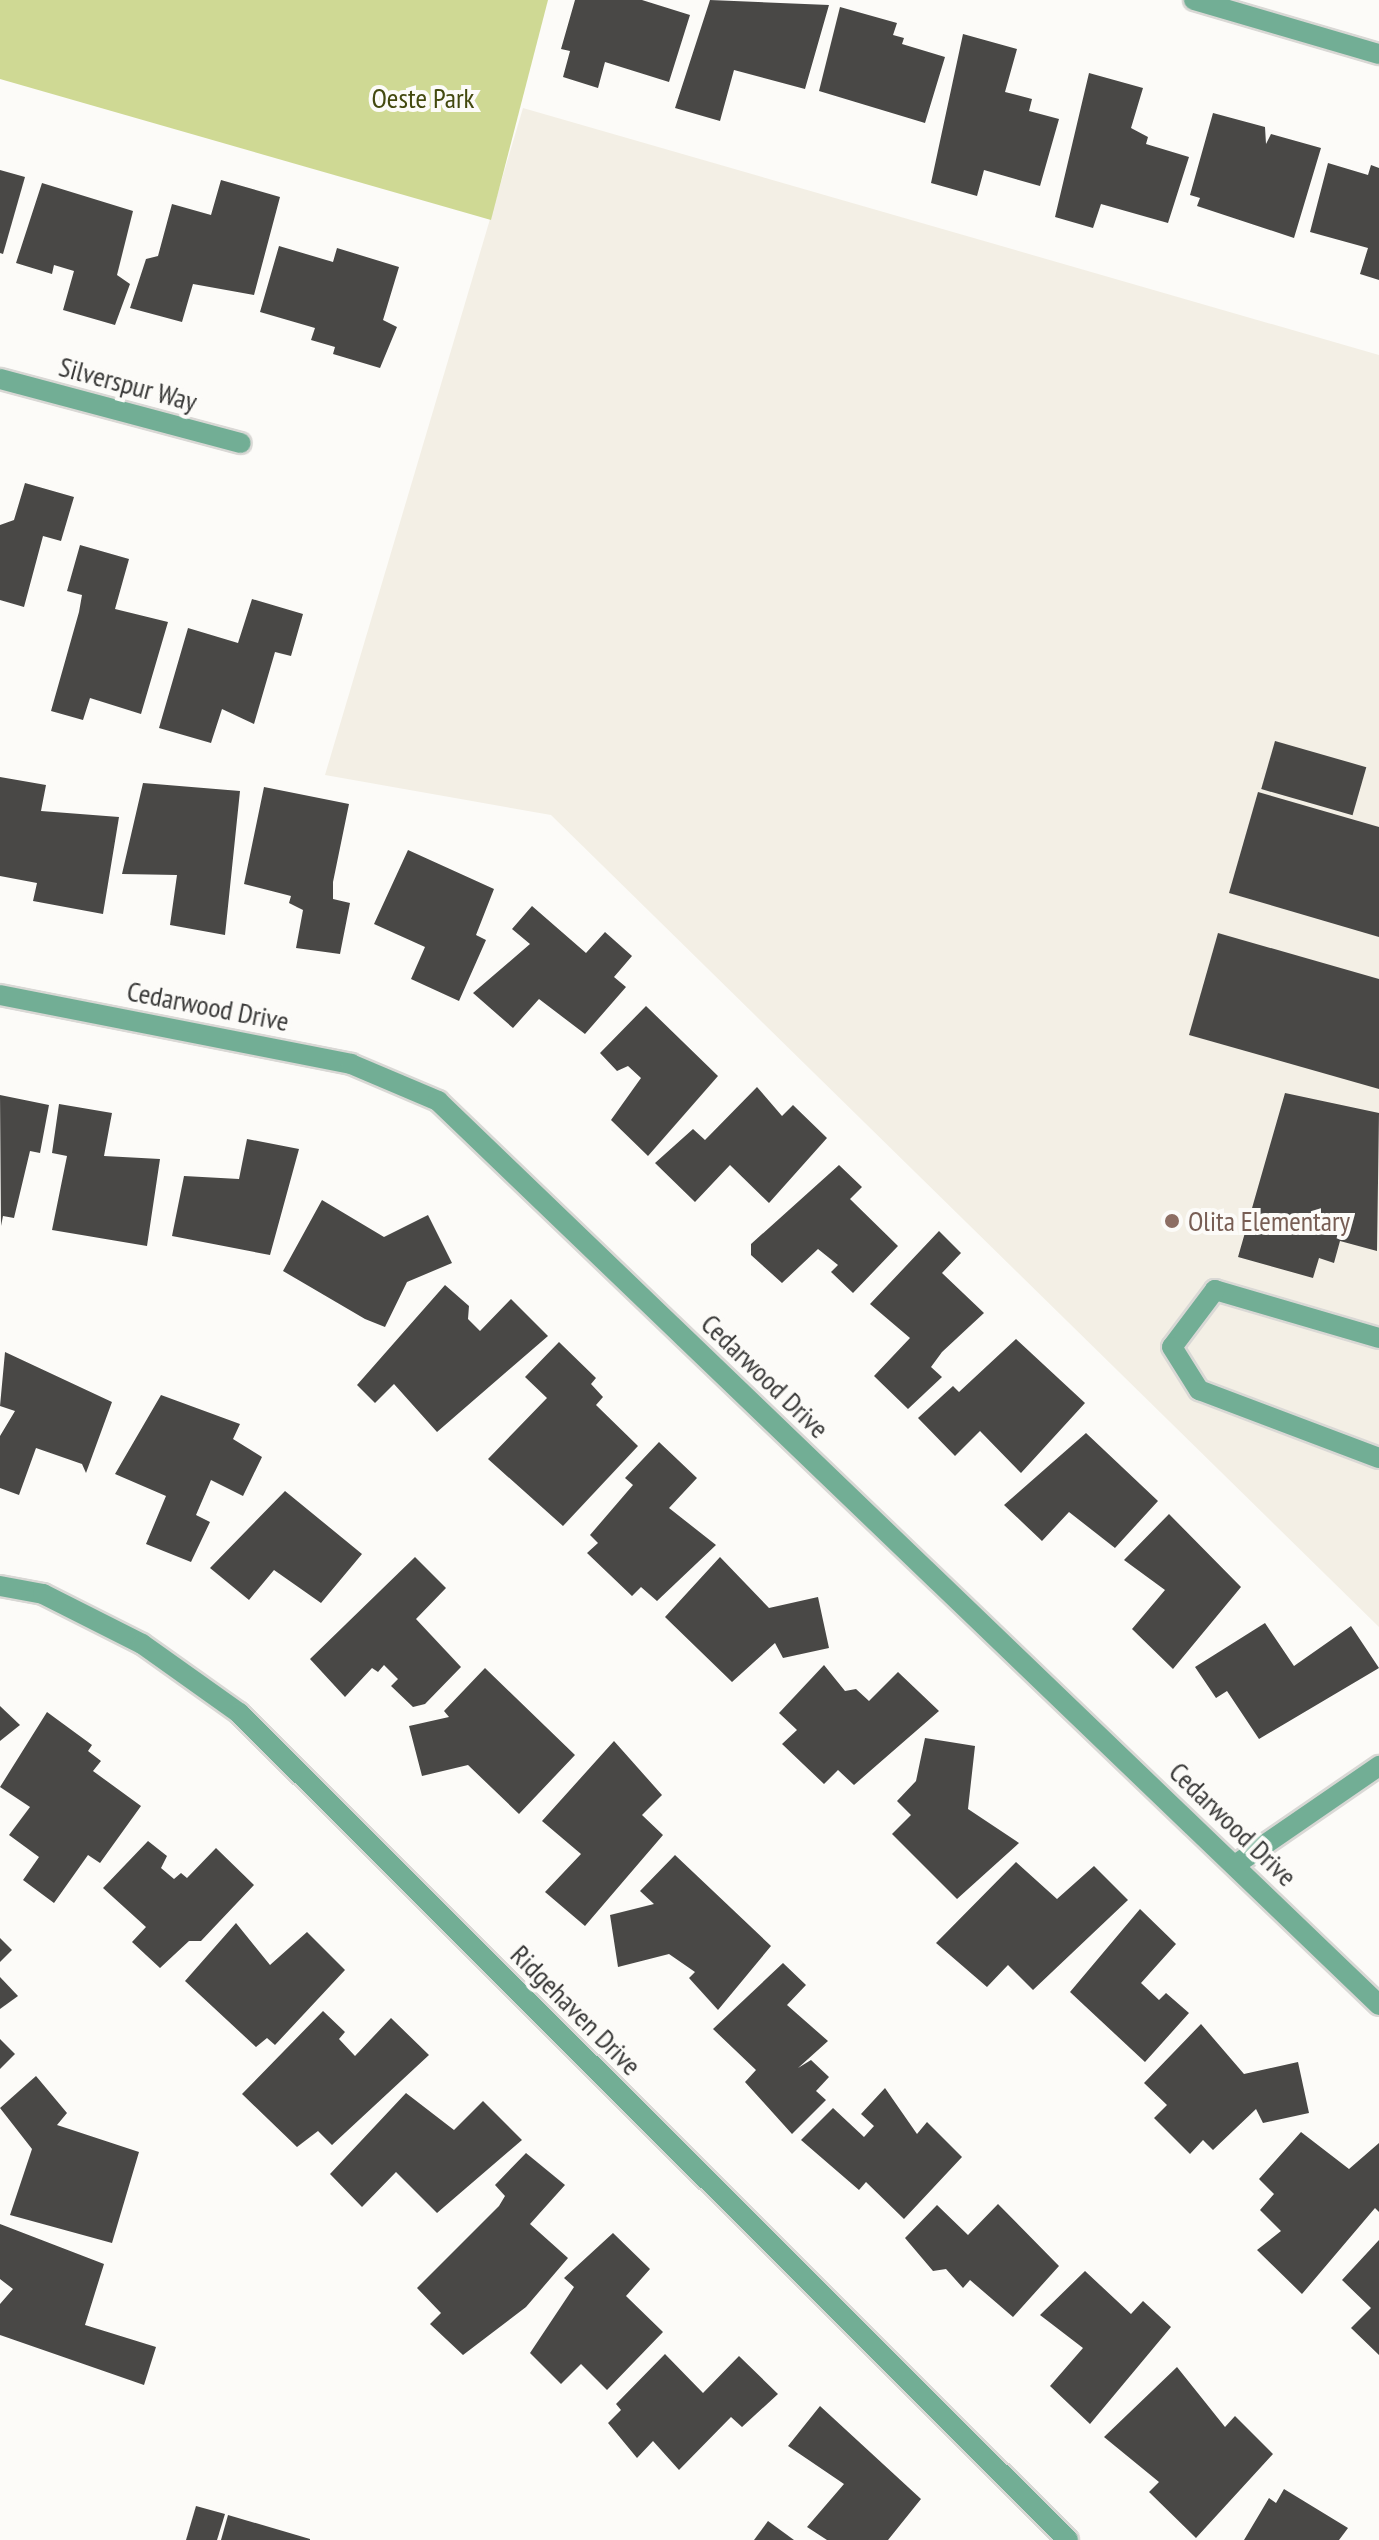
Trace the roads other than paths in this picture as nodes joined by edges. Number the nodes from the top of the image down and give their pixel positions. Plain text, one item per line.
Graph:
1 (1194, 0) edge
2 (1379, 54) edge
3 (0, 379) edge
4 (241, 443) dead end
5 (0, 995) edge
6 (1379, 1338) edge
7 (1379, 1458) edge
8 (0, 1586) edge
9 (1379, 1766) edge
10 (1235, 1865) junction
11 (1379, 2005) edge
12 (1063, 2539) edge

1 - 2 street
3 - 4 street, Silverspur Way
5 - 10 street, Cedarwood Drive
6 - 7 street
8 - 12 street, Ridgehaven Drive
9 - 10 street
10 - 11 street, Cedarwood Drive

